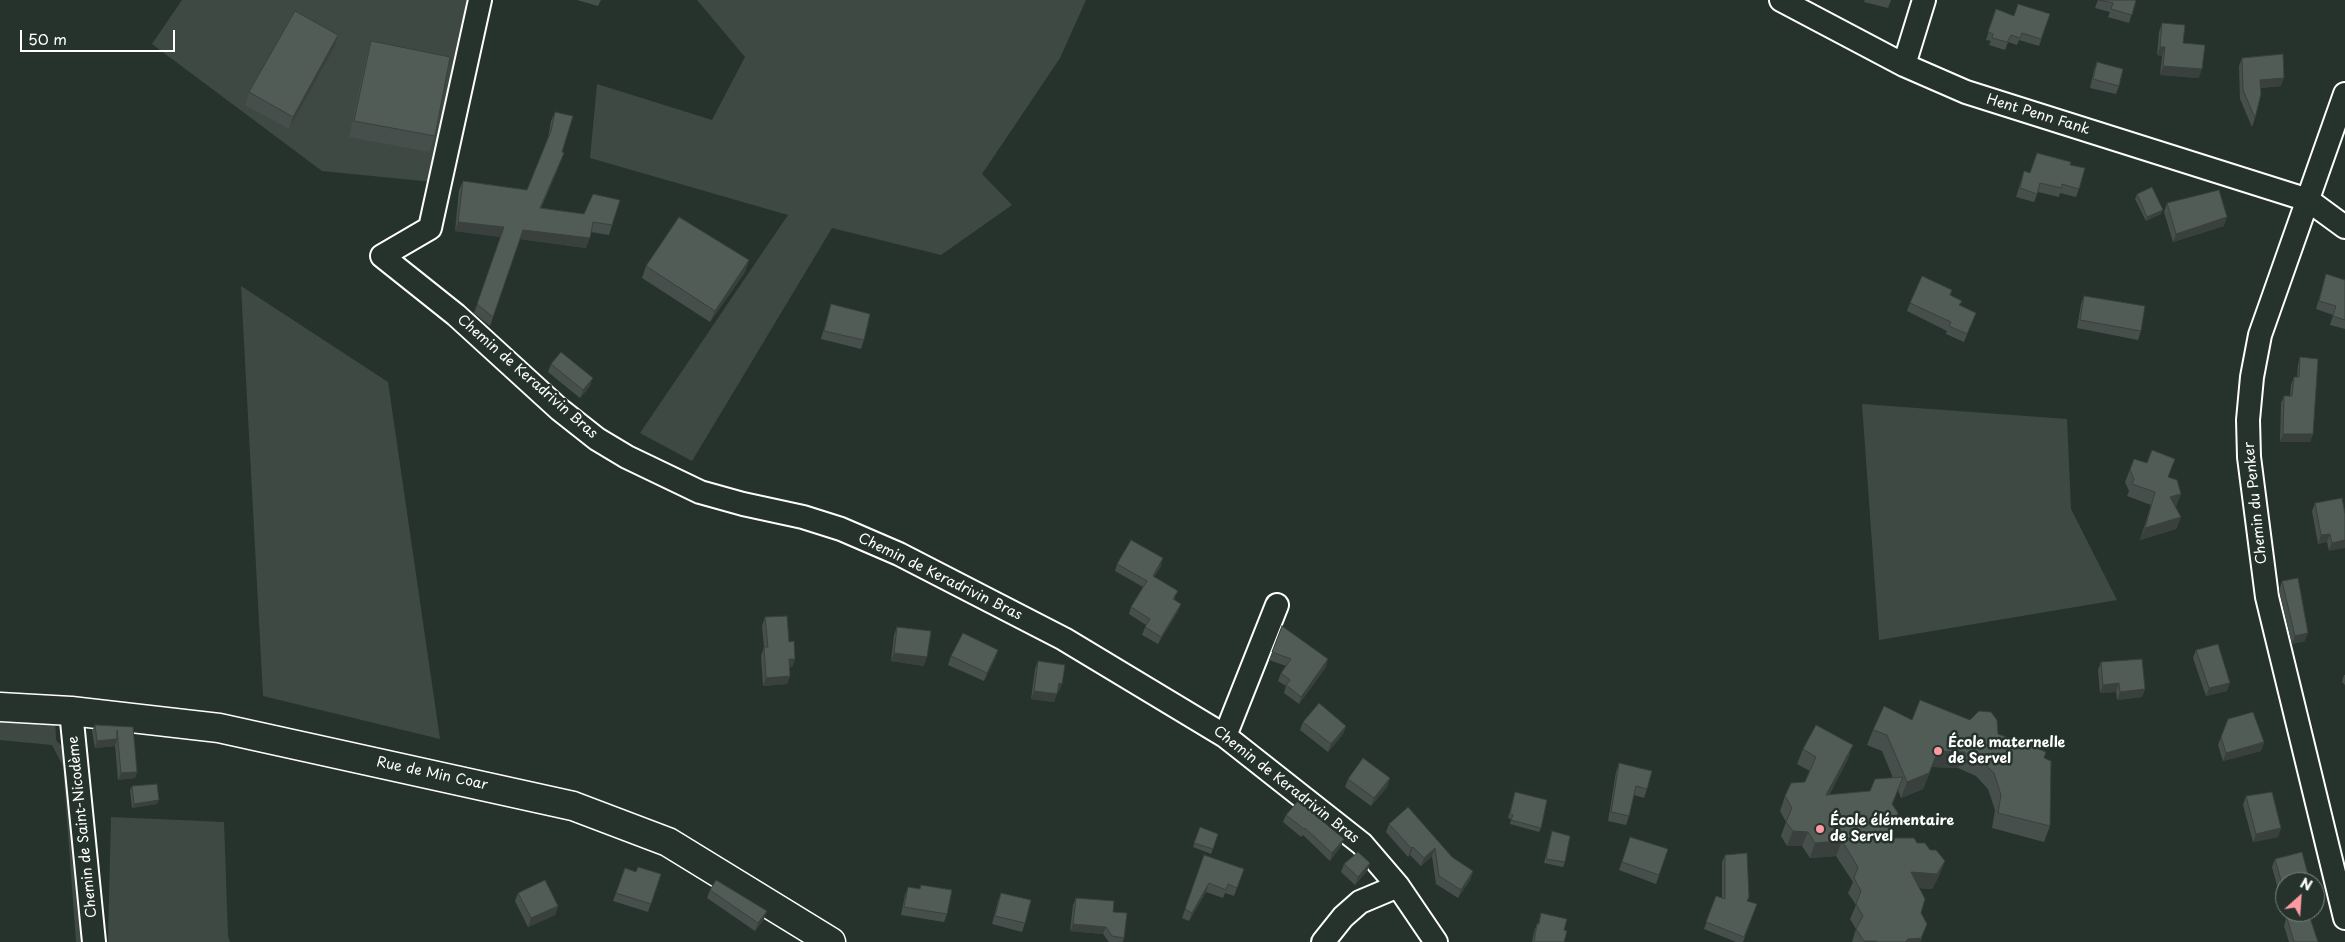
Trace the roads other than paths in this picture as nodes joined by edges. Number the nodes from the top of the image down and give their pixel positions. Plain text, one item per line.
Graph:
1 (480, 0) edge
2 (1781, 0) edge
3 (1924, 0) edge
4 (1904, 65) junction
5 (2345, 94) edge
6 (2308, 200) junction
7 (2345, 227) edge
8 (1278, 605) dead end
9 (0, 707) edge
10 (71, 711) junction
11 (1225, 736) junction
12 (1398, 886) junction
13 (2345, 918) edge
14 (94, 942) edge
15 (831, 942) edge
16 (1323, 942) edge
17 (1436, 942) edge

1 - 11 street, Chemin de Keradrivin Bras
2 - 4 street, Hent Penn Fank
3 - 4 street
4 - 6 street, Hent Penn Fank
5 - 6 street, Chemin du Penker
6 - 7 street, Hent Penn Fank
6 - 13 street, Chemin du Penker
8 - 11 street
9 - 10 street, Rue de Min Coar
10 - 14 street, Chemin de Saint-Nicodème
10 - 15 street, Rue de Min Coar
11 - 12 street, Chemin de Keradrivin Bras
12 - 16 street
12 - 17 street, Chemin de Keradrivin Bras

